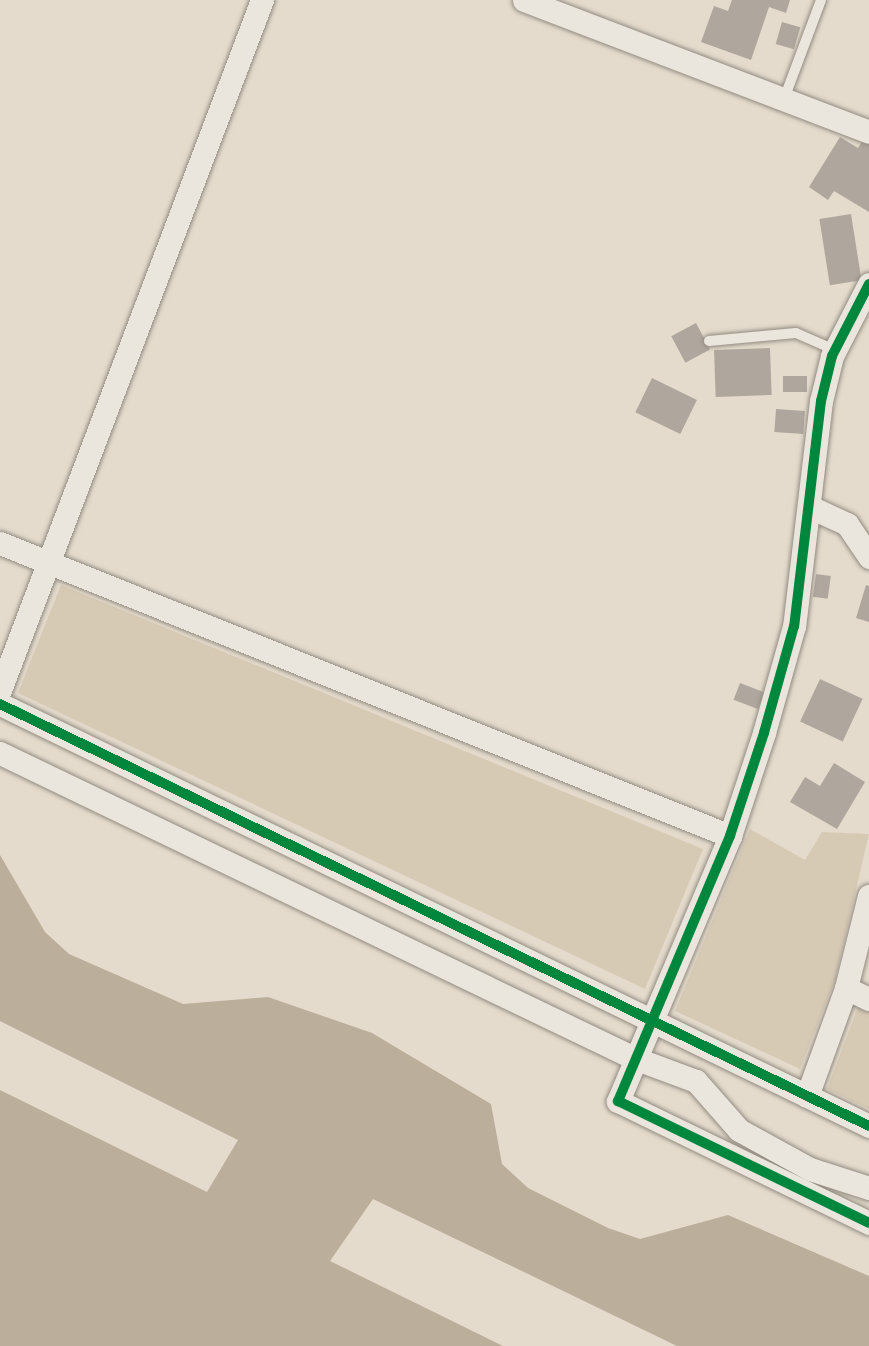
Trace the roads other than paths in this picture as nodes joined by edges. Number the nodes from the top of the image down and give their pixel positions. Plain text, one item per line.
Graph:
1 (261, 0) edge
2 (524, 0) edge
3 (821, 0) edge
4 (784, 99) junction
5 (869, 132) edge
6 (869, 284) edge
7 (709, 341) dead end
8 (835, 350) junction
9 (810, 507) junction
10 (0, 543) edge
11 (869, 557) edge
12 (51, 562) junction
13 (0, 690) edge
14 (0, 704) edge
15 (0, 753) edge
16 (730, 836) junction
17 (869, 896) edge
18 (846, 988) junction
19 (869, 999) edge
20 (650, 1020) junction
21 (634, 1058) junction
22 (807, 1096) junction
23 (869, 1126) edge
24 (869, 1188) edge
25 (869, 1223) edge

1 - 12 street
2 - 4 street
3 - 4 lane
4 - 5 street
6 - 8 street
7 - 8 lane
8 - 9 street
9 - 11 street
9 - 16 street
10 - 12 street
12 - 13 street
12 - 16 street
14 - 20 street
15 - 21 street
16 - 20 street
17 - 18 street
18 - 19 street
18 - 22 street
20 - 21 street
20 - 22 street
21 - 24 street
21 - 25 street
22 - 23 street

